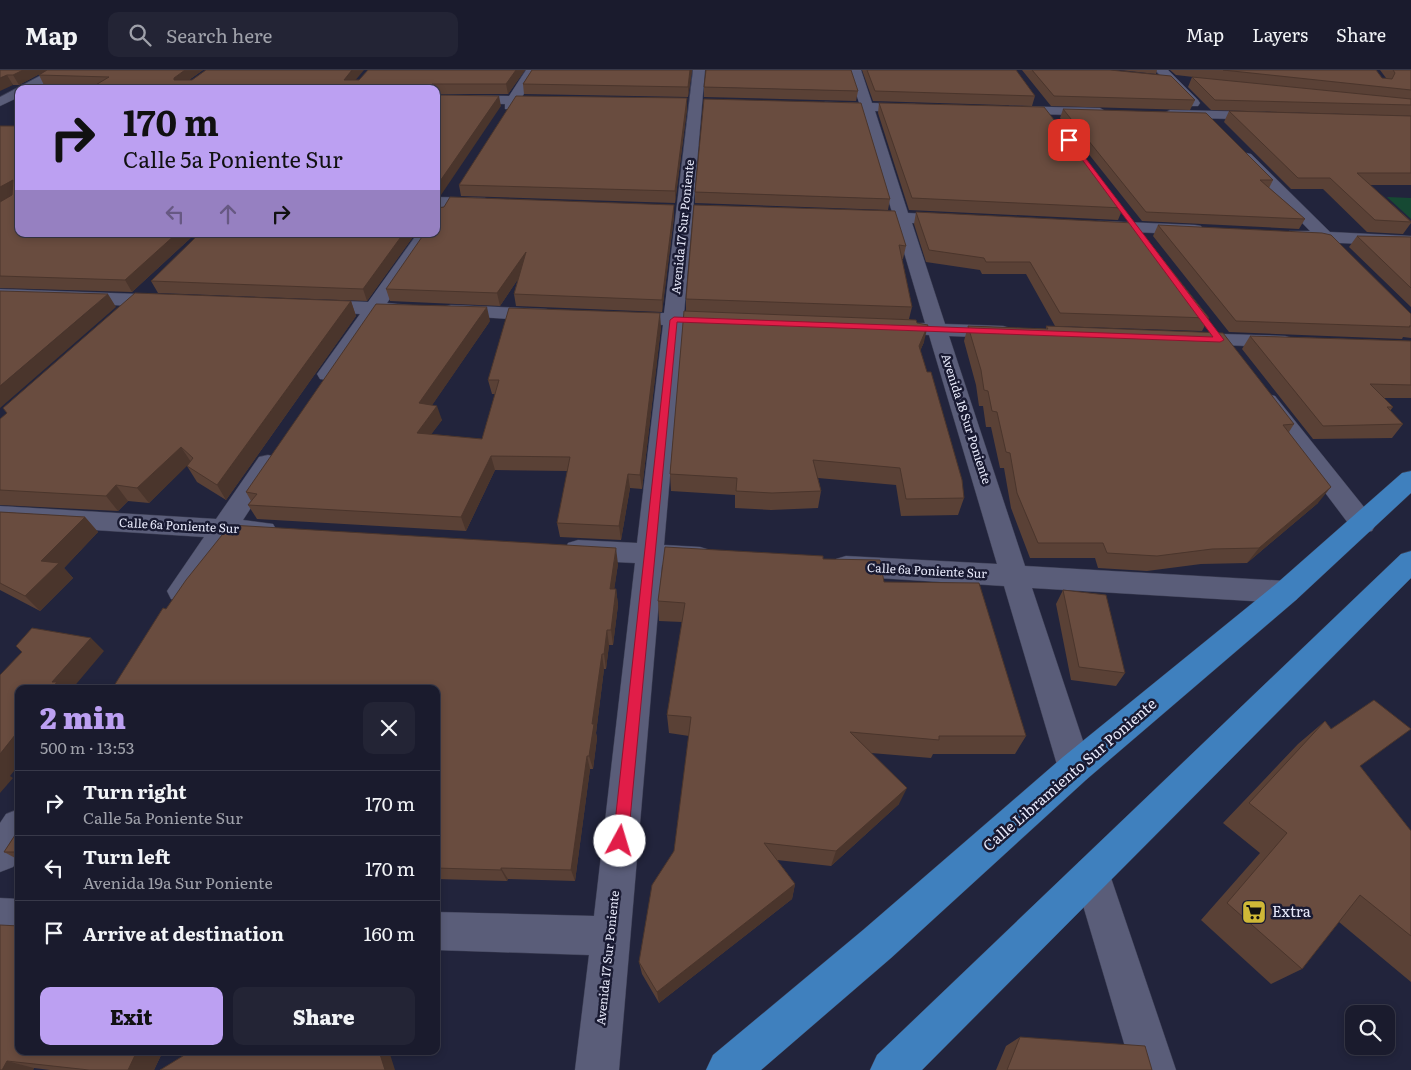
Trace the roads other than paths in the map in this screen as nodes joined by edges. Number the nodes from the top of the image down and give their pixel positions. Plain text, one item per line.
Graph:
1 (60, 70) edge
2 (532, 70) edge
3 (699, 70) edge
4 (856, 70) edge
5 (1161, 76) edge
6 (1190, 82) edge
7 (32, 85) edge
8 (1030, 90) edge
9 (0, 91) edge
10 (15, 92) edge
11 (15, 94) edge
12 (440, 100) edge
13 (513, 101) junction
14 (0, 102) edge
15 (561, 102) edge
16 (810, 105) edge
17 (867, 107) junction
18 (927, 108) edge
19 (997, 110) edge
20 (1047, 111) junction
21 (1115, 112) edge
22 (1155, 113) edge
23 (1204, 114) junction
24 (503, 116) edge
25 (1283, 117) edge
26 (1059, 126) edge
27 (1217, 128) edge
28 (1238, 148) edge
29 (458, 186) edge
30 (442, 202) edge
31 (497, 204) edge
32 (1124, 212) edge
33 (843, 216) edge
34 (902, 218) junction
35 (970, 220) edge
36 (1087, 225) edge
37 (1136, 227) junction
38 (1212, 231) edge
39 (1278, 234) edge
40 (423, 237) edge
41 (1326, 237) junction
42 (1411, 241) edge
43 (1153, 250) edge
44 (1340, 251) edge
45 (158, 280) edge
46 (0, 295) edge
47 (138, 300) junction
48 (186, 302) edge
49 (294, 306) edge
50 (372, 308) junction
51 (567, 316) edge
52 (606, 317) edge
53 (116, 319) edge
54 (674, 320) junction
55 (742, 322) edge
56 (869, 327) edge
57 (937, 329) junction
58 (1025, 332) edge
59 (1171, 338) edge
60 (1306, 343) edge
61 (1256, 386) edge
62 (317, 390) edge
63 (278, 447) edge
64 (1411, 479) edge
65 (0, 515) edge
66 (1363, 524) junction
67 (223, 528) junction
68 (293, 532) edge
69 (551, 548) edge
70 (650, 554) junction
71 (720, 558) edge
72 (1411, 561) edge
73 (818, 564) edge
74 (1016, 576) junction
75 (1286, 592) junction
76 (168, 608) edge
77 (1075, 768) junction
78 (15, 832) edge
79 (0, 854) edge
80 (1092, 875) junction
81 (0, 917) edge
82 (15, 918) edge
83 (440, 931) edge
84 (610, 936) junction
85 (597, 1070) edge
86 (728, 1070) edge
87 (892, 1070) edge
88 (1154, 1070) edge

1 - 7 street
2 - 13 street
3 - 54 street, Avenida 17 Sur Poniente
4 - 17 street, Avenida 18 Sur Poniente
5 - 6 street
5 - 23 street
8 - 20 street
9 - 10 street
11 - 14 street
12 - 13 street
13 - 15 street
13 - 24 street
16 - 17 street
17 - 18 street
17 - 34 street, Avenida 18 Sur Poniente
19 - 20 street
20 - 21 street
20 - 26 street
22 - 23 street
23 - 25 street
23 - 27 street
28 - 41 street
29 - 30 street
30 - 31 street
32 - 37 street
33 - 34 street
34 - 35 street
34 - 57 street, Avenida 18 Sur Poniente
36 - 37 street
37 - 38 street
37 - 43 street
39 - 41 street
40 - 50 street
41 - 42 street
41 - 44 street
45 - 47 street
46 - 47 street
47 - 48 street
47 - 53 street
49 - 50 street
50 - 51 street
50 - 62 street
52 - 54 street
54 - 55 street
54 - 70 street, Avenida 17 Sur Poniente
56 - 57 street
57 - 58 street
57 - 74 street, Avenida 18 Sur Poniente
59 - 60 street
61 - 66 street
63 - 67 street
64 - 66 main road, Calle Libramiento Sur Poniente
65 - 67 street, Calle 6a Poniente Sur
66 - 75 main road, Calle Libramiento Sur Poniente
67 - 68 street, Calle 6a Poniente Sur
67 - 76 street
69 - 70 street
70 - 71 street
70 - 84 street, Avenida 17 Sur Poniente
72 - 80 main road
73 - 74 street, Calle 6a Poniente Sur
74 - 75 street, Calle 6a Poniente Sur
74 - 77 street, Avenida 18 Sur Poniente
75 - 77 main road, Calle Libramiento Sur Poniente
77 - 86 main road, Calle Libramiento Sur Poniente
78 - 79 street
80 - 87 main road
80 - 88 street
81 - 82 street
83 - 84 street
84 - 85 street, Avenida 17 Sur Poniente

